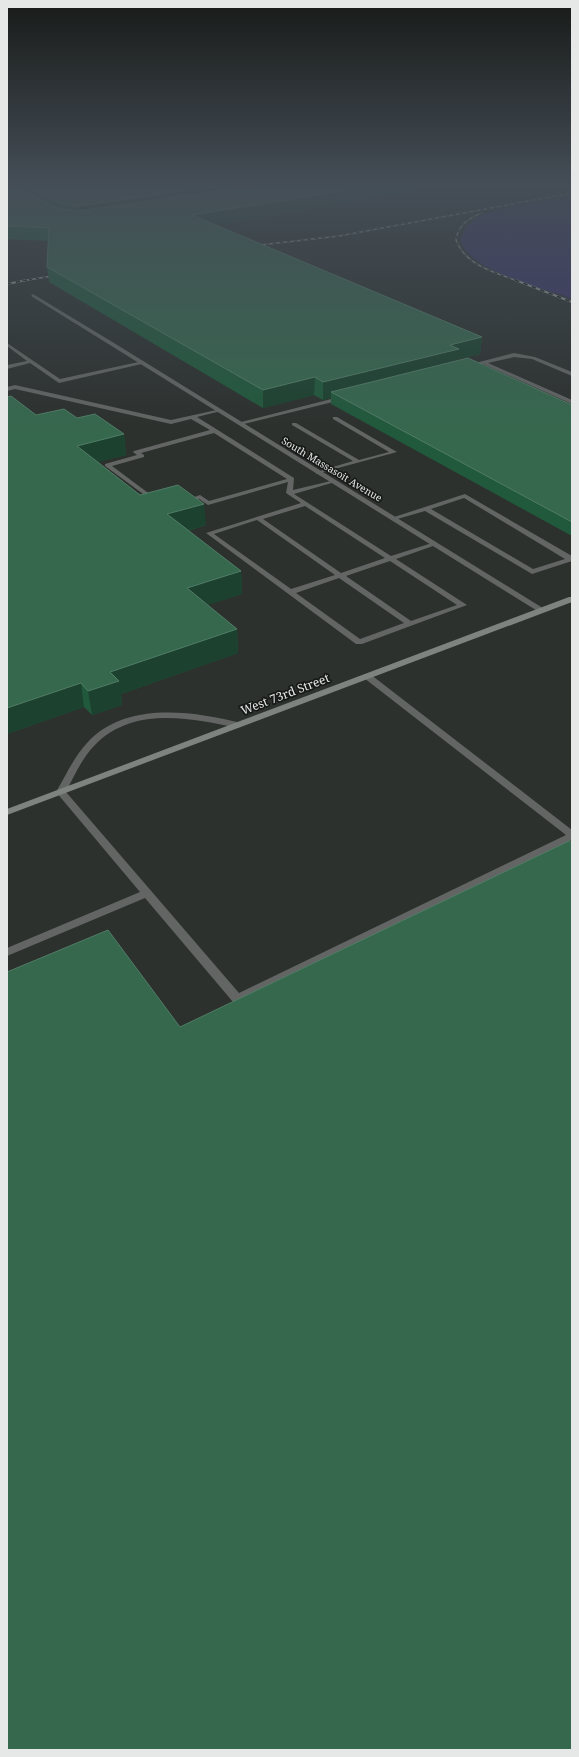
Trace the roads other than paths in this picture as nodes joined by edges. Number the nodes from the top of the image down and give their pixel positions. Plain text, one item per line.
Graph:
1 (34, 295) dead end
2 (7, 344) edge
3 (32, 361) junction
4 (483, 362) junction
5 (143, 363) junction
6 (7, 367) edge
7 (460, 368) edge
8 (572, 374) edge
9 (7, 389) edge
10 (346, 397) edge
11 (572, 402) edge
12 (219, 410) junction
13 (192, 417) junction
14 (335, 418) dead end
15 (240, 423) junction
16 (294, 424) dead end
17 (214, 431) junction
18 (358, 462) junction
19 (318, 473) junction
20 (292, 480) junction
21 (333, 481) junction
22 (289, 493) junction
23 (178, 503) edge
24 (306, 504) junction
25 (164, 507) edge
26 (426, 508) junction
27 (258, 518) junction
28 (394, 518) junction
29 (434, 544) junction
30 (390, 558) junction
31 (572, 559) edge
32 (340, 575) junction
33 (290, 592) junction
34 (572, 599) edge
35 (542, 610) junction
36 (410, 624) junction
37 (367, 676) junction
38 (238, 725) junction
39 (61, 792) junction
40 (7, 812) edge
41 (572, 836) edge
42 (147, 893) junction
43 (7, 952) edge

1 - 5 street, South Massasoit Avenue
2 - 3 street
3 - 5 street
3 - 6 street
4 - 7 street
4 - 8 street
4 - 11 street
5 - 12 street, South Massasoit Avenue
9 - 13 street
10 - 15 street
12 - 13 street
12 - 15 street, South Massasoit Avenue
13 - 17 street
14 - 18 street
15 - 19 street, South Massasoit Avenue
16 - 18 street
17 - 20 street
17 - 25 street
18 - 19 street
19 - 21 street, South Massasoit Avenue
20 - 22 street
20 - 23 street
21 - 22 street
21 - 28 street, South Massasoit Avenue
22 - 24 street
24 - 27 street
24 - 30 street
26 - 28 street
26 - 31 street
26 - 31 street
27 - 32 street
27 - 33 street
28 - 29 street, South Massasoit Avenue
29 - 30 street
29 - 35 street, South Massasoit Avenue
30 - 32 street
30 - 36 street
32 - 33 street
32 - 36 street
33 - 36 street
34 - 35 street, West 73rd Street
35 - 37 street, West 73rd Street
37 - 38 street, West 73rd Street
37 - 41 street
38 - 39 street, West 73rd Street
38 - 39 street
39 - 40 street, West 73rd Street
39 - 42 street
41 - 42 street
42 - 43 street

